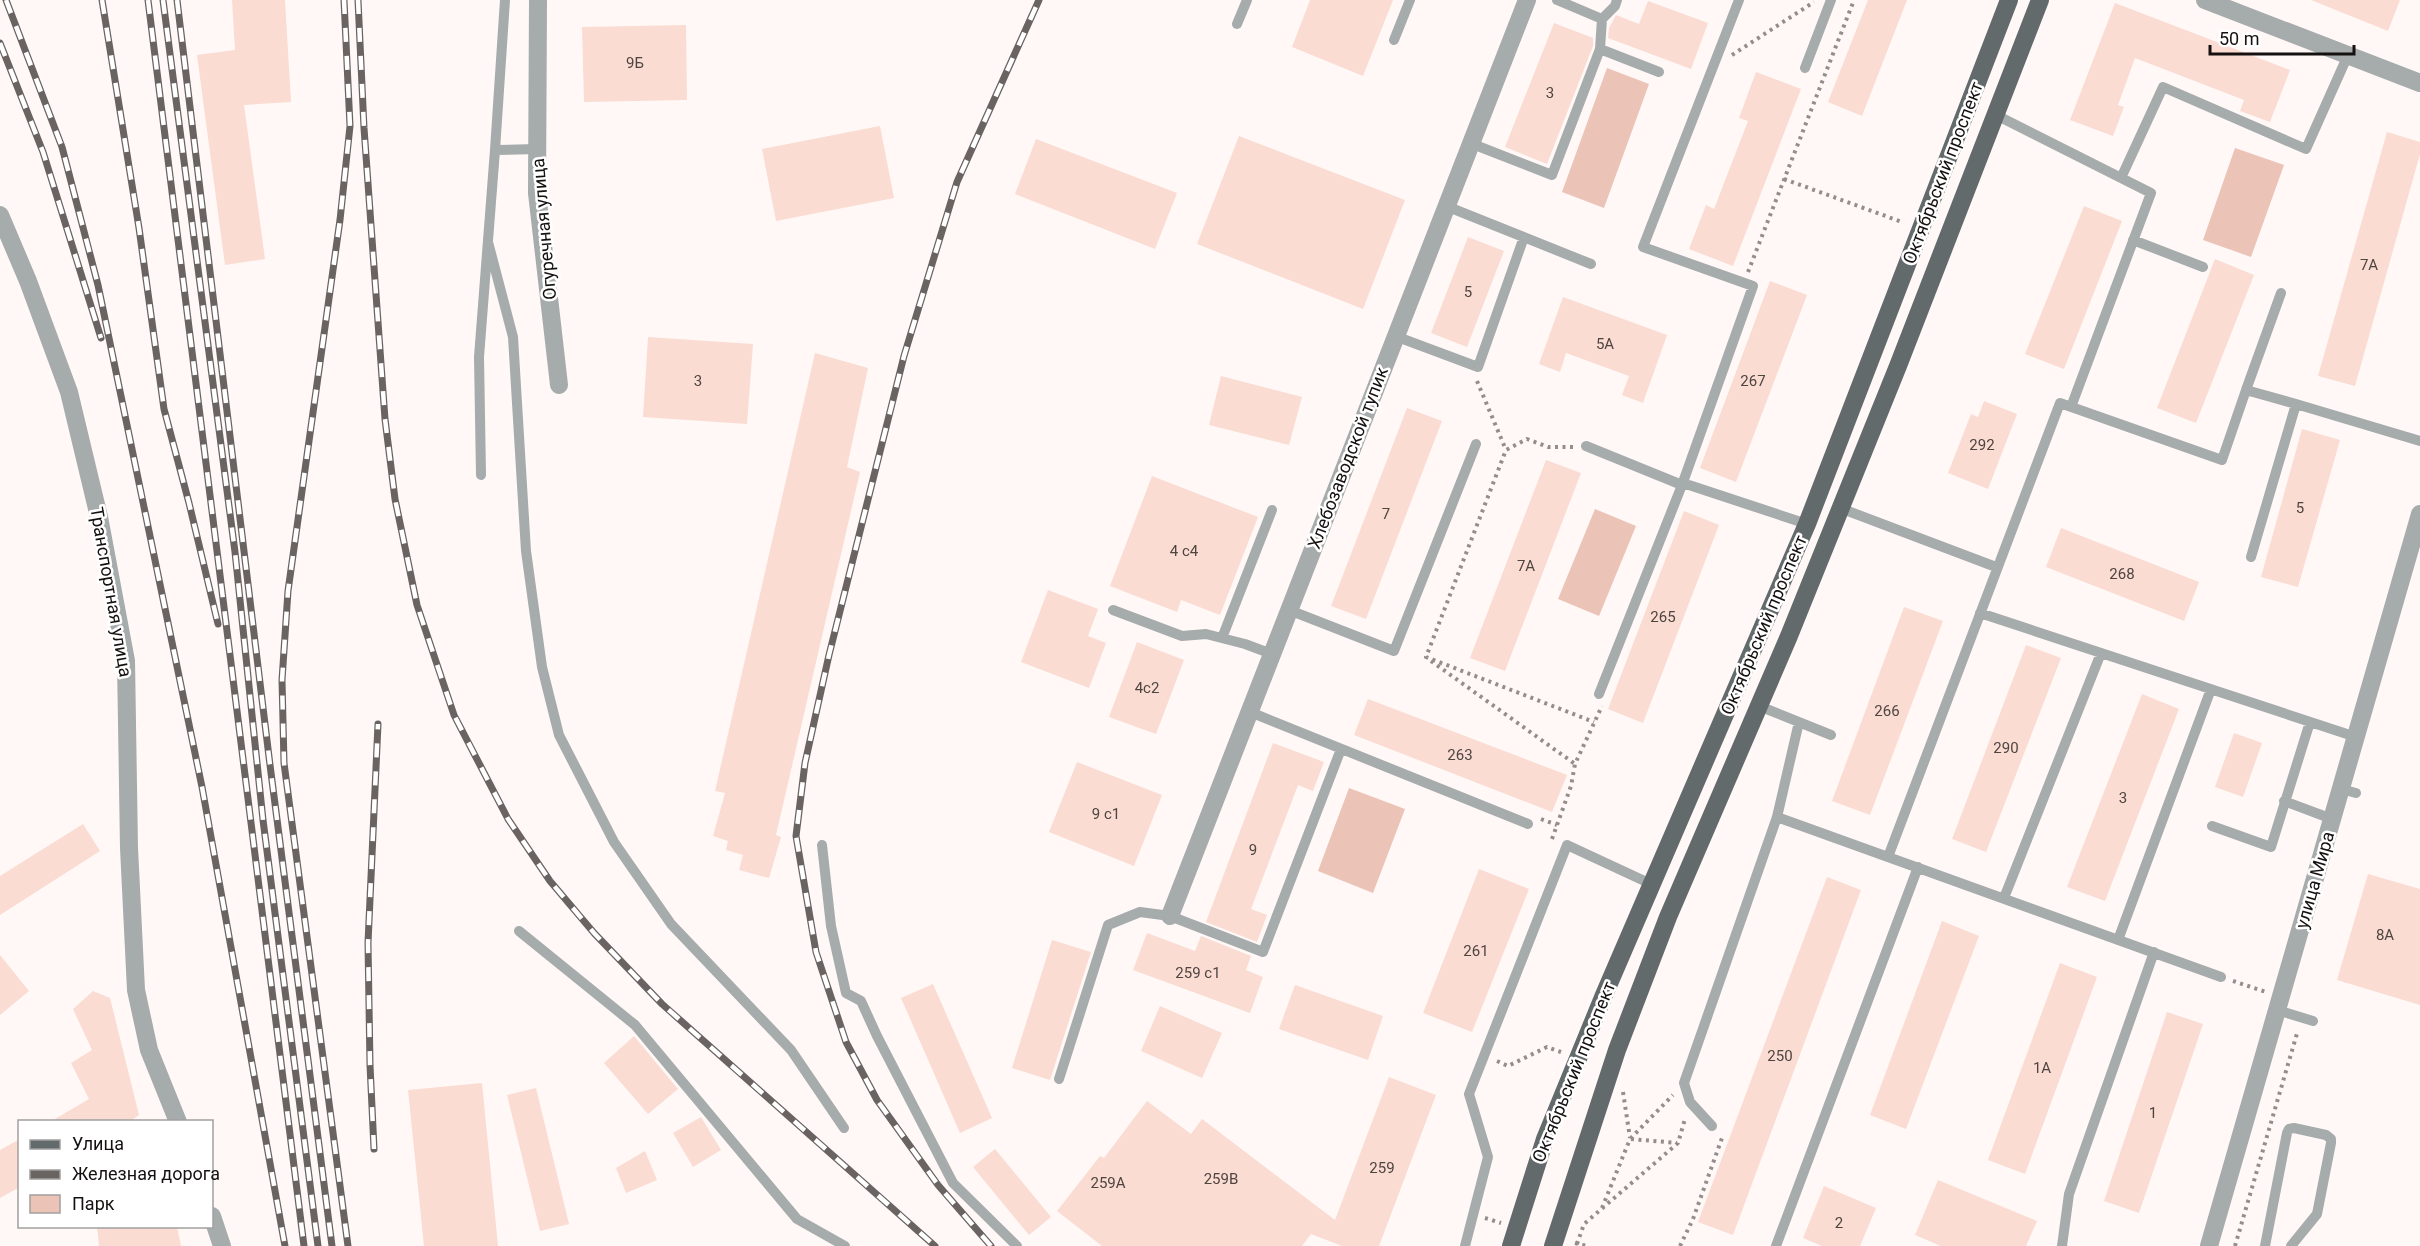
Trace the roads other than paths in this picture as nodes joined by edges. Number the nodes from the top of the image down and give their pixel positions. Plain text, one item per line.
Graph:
1 (505, 0) edge
2 (538, 0) edge
3 (1247, 0) edge
4 (1410, 0) edge
5 (1527, 0) edge
6 (1557, 0) edge
7 (1617, 0) edge
8 (1738, 0) edge
9 (1831, 0) edge
10 (2009, 0) edge
11 (2040, 0) edge
12 (2205, 0) edge
13 (1602, 19) junction
14 (1237, 24) dead end
15 (1394, 40) dead end
16 (1600, 49) junction
17 (2348, 55) junction
18 (1805, 68) dead end
19 (1659, 72) dead end
20 (2420, 83) edge
21 (1996, 115) junction
22 (1470, 143) junction
23 (537, 149) junction
24 (495, 150) junction
25 (2121, 178) junction
26 (1446, 206) junction
27 (0, 215) edge
28 (1524, 237) junction
29 (2133, 240) junction
30 (488, 242) junction
31 (1591, 264) dead end
32 (2203, 267) dead end
33 (2281, 293) dead end
34 (1395, 336) junction
35 (559, 385) dead end
36 (2246, 390) junction
37 (2296, 404) junction
38 (2071, 407) junction
39 (2420, 441) edge
40 (1476, 444) dead end
41 (1586, 447) road end
42 (481, 475) dead end
43 (1682, 484) junction
44 (1840, 508) junction
45 (1272, 510) dead end
46 (2420, 514) edge
47 (1807, 524) junction
48 (2252, 557) dead end
49 (1996, 567) junction
50 (1113, 610) dead end
51 (1289, 610) junction
52 (1980, 613) junction
53 (1222, 638) junction
54 (2101, 653) junction
55 (1272, 654) junction
56 (2211, 689) junction
57 (1599, 694) dead end
58 (1759, 706) junction
59 (1250, 712) junction
60 (1799, 722) junction
61 (2310, 722) junction
62 (1831, 735) dead end
63 (2356, 737) junction
64 (1341, 749) junction
65 (2284, 801) junction
66 (1777, 817) junction
67 (2332, 819) junction
68 (1528, 824) dead end
69 (2212, 826) dead end
70 (822, 845) dead end
71 (1888, 857) junction
72 (1918, 867) junction
73 (1651, 884) junction
74 (2004, 898) junction
75 (1170, 916) junction
76 (519, 931) dead end
77 (2118, 940) junction
78 (2154, 952) junction
79 (2221, 977) dead end
80 (2277, 1010) junction
81 (2313, 1021) dead end
82 (1059, 1079) dead end
83 (177, 1120) edge
84 (1712, 1126) road end
85 (844, 1128) dead end
86 (213, 1219) edge
87 (222, 1246) edge
88 (845, 1246) edge
89 (1017, 1246) edge
90 (1465, 1246) edge
91 (1510, 1246) edge
92 (1553, 1246) edge
93 (1776, 1246) edge
94 (2062, 1246) edge
95 (2209, 1246) edge
96 (2265, 1246) edge
97 (2291, 1246) edge

1 - 24 lane
2 - 23 street, Огуречная улица
3 - 14 lane
4 - 15 lane
5 - 22 street, Хлебозаводской тупик
6 - 13 lane
7 - 13 lane
8 - 43 lane
9 - 18 lane
10 - 47 main road, Октябрьский проспект
11 - 21 main road, Октябрьский проспект
12 - 17 street
13 - 16 lane
16 - 19 lane
16 - 22 lane
17 - 20 street
17 - 25 lane
21 - 25 lane
21 - 44 main road, Октябрьский проспект
22 - 26 street, Хлебозаводской тупик
23 - 24 lane
23 - 35 street, Огуречная улица
24 - 30 lane
25 - 29 lane
26 - 28 lane
26 - 34 street, Хлебозаводской тупик
27 - 83 street, Транспортная улица
28 - 31 lane
28 - 34 lane
29 - 32 lane
29 - 38 lane
30 - 42 lane
30 - 85 lane
33 - 36 lane
34 - 51 street, Хлебозаводской тупик
36 - 37 lane
36 - 38 lane
37 - 39 lane
37 - 48 lane
38 - 49 lane
40 - 51 lane
41 - 43 lane
43 - 47 lane
43 - 57 lane
44 - 49 lane
44 - 58 main road, Октябрьский проспект
45 - 53 lane
46 - 63 street, улица Мира
47 - 73 main road, Октябрьский проспект
49 - 52 lane
50 - 53 lane
51 - 55 street, Хлебозаводской тупик
52 - 54 lane
52 - 71 lane
53 - 55 lane
54 - 56 lane
54 - 74 lane
55 - 59 street, Хлебозаводской тупик
56 - 61 lane
56 - 77 lane
58 - 60 lane
58 - 92 main road, Октябрьский проспект
59 - 64 lane
59 - 75 street, Хлебозаводской тупик
60 - 62 lane
60 - 66 lane
61 - 63 lane
61 - 65 lane
63 - 67 street, улица Мира
64 - 68 lane
64 - 75 lane
65 - 67 lane
65 - 69 lane
66 - 71 lane
66 - 84 lane
67 - 80 street, улица Мира
70 - 89 lane
71 - 72 lane
72 - 74 lane
72 - 93 lane
73 - 90 lane
73 - 91 main road, Октябрьский проспект
74 - 77 lane
75 - 82 lane
76 - 88 lane
77 - 78 lane
78 - 79 lane
78 - 94 lane
80 - 81 lane
80 - 95 street, улица Мира
86 - 87 street
96 - 97 lane

